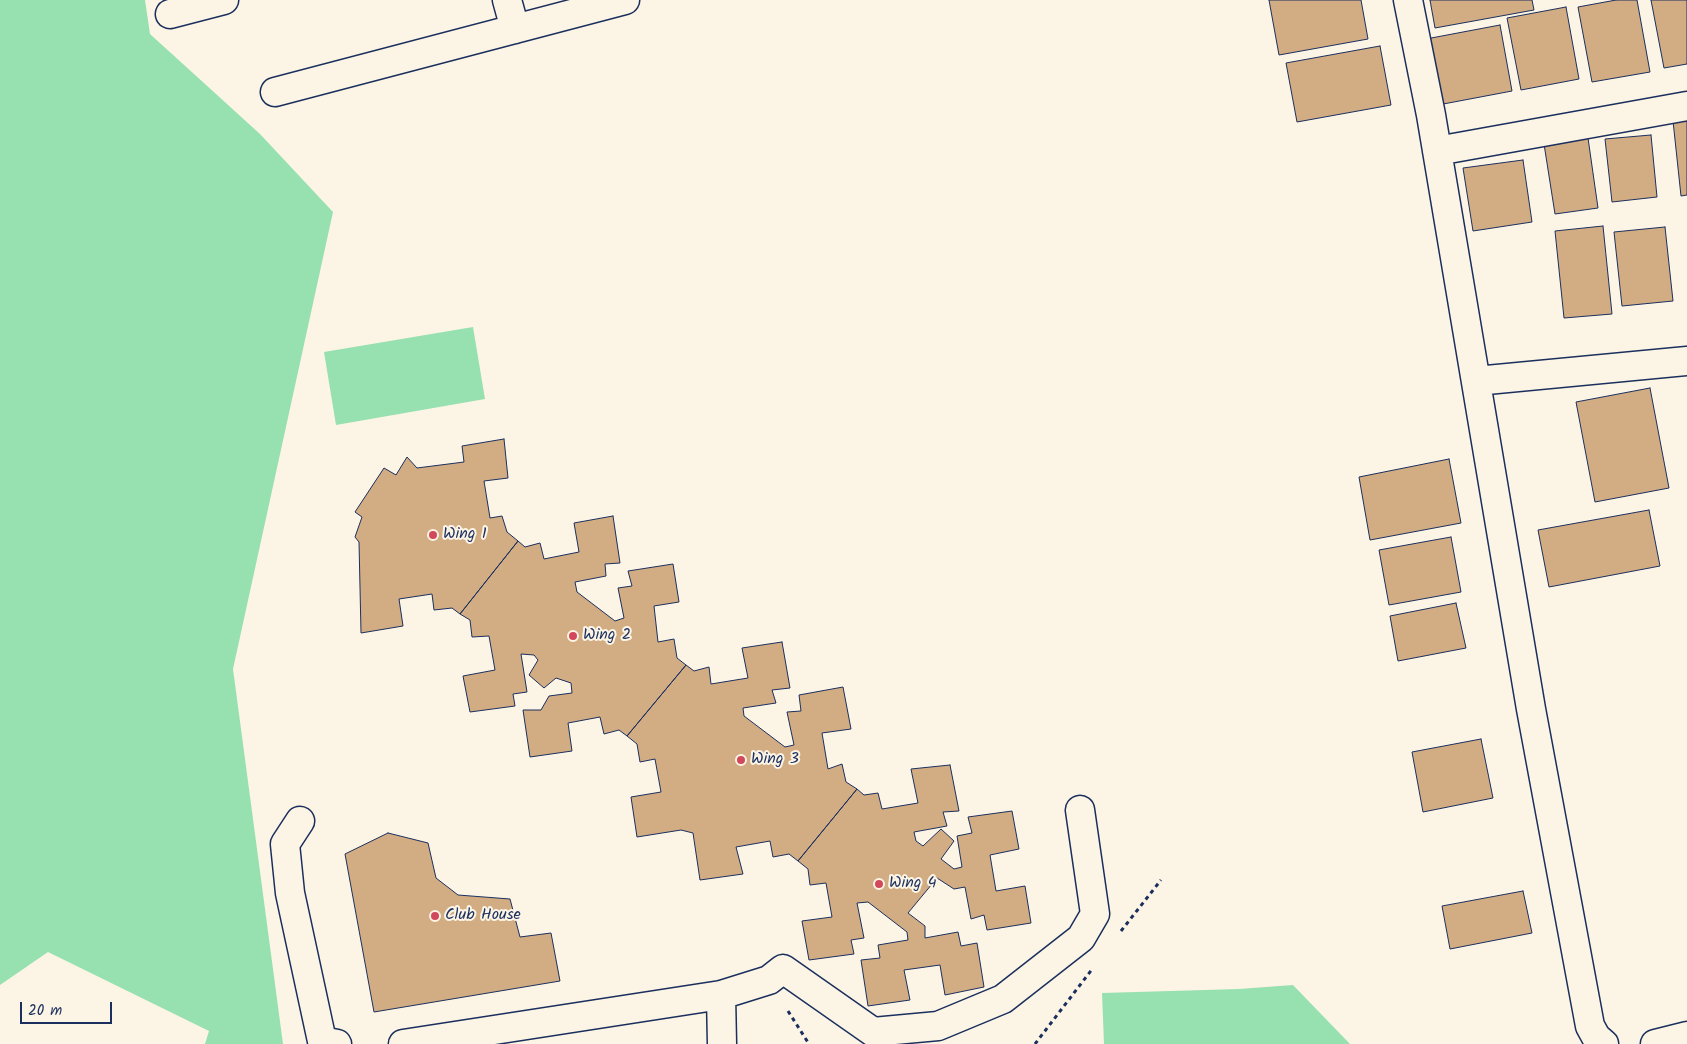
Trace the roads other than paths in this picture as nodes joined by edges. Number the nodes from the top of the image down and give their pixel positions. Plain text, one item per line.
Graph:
1 (224, 0) edge
2 (507, 0) edge
3 (625, 0) edge
4 (1408, 0) edge
5 (170, 14) dead end
6 (515, 29) junction
7 (275, 92) dead end
8 (1687, 106) edge
9 (1437, 151) junction
10 (1687, 361) edge
11 (1476, 381) junction
12 (1080, 810) dead end
13 (300, 821) dead end
14 (722, 995) junction
15 (1687, 1036) edge
16 (337, 1044) edge
17 (402, 1044) edge
18 (722, 1044) edge
19 (1604, 1044) edge
20 (1655, 1044) edge

1 - 5 street
2 - 6 street
3 - 6 street
4 - 9 street
6 - 7 street
8 - 9 street
9 - 11 street
10 - 11 street
11 - 19 street
12 - 14 street
13 - 16 street
14 - 17 street
14 - 18 street
15 - 20 street

